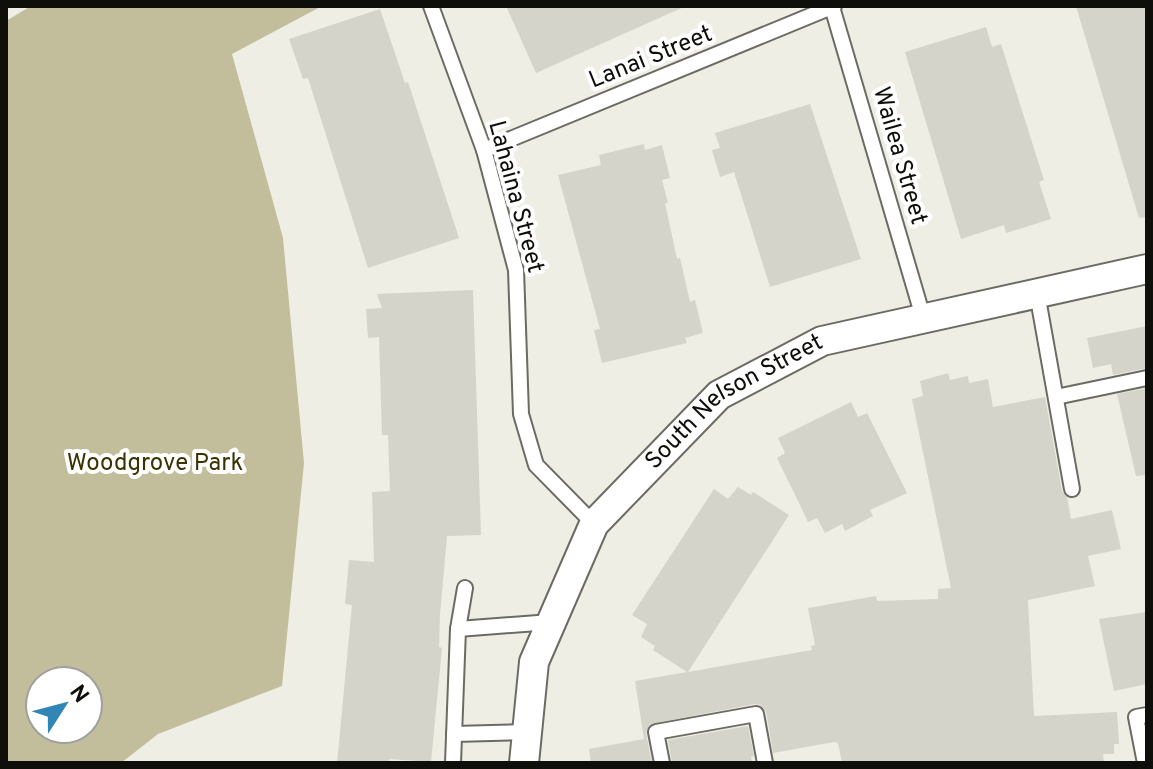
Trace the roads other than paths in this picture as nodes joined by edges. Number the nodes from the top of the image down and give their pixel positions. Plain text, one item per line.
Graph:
1 (431, 6) edge
2 (833, 6) edge
3 (484, 150) junction
4 (1147, 269) edge
5 (1037, 293) junction
6 (923, 317) junction
7 (1147, 378) edge
8 (1056, 397) junction
9 (1072, 489) dead end
10 (594, 524) junction
11 (465, 588) dead end
12 (551, 622) junction
13 (458, 629) junction
14 (1147, 715) edge
15 (527, 732) junction
16 (454, 734) junction
17 (453, 763) edge
18 (524, 763) edge
19 (662, 763) edge
20 (765, 763) edge
21 (1145, 763) edge

1 - 3 lane, Lahaina Street
2 - 3 lane, Lanai Street
2 - 6 lane, Wailea Street
3 - 10 lane, Lahaina Street
4 - 5 street, South Nelson Street
5 - 6 street, South Nelson Street
5 - 8 lane
6 - 10 street, South Nelson Street
7 - 8 lane
8 - 9 lane
10 - 12 street, South Nelson Street
11 - 13 lane
12 - 13 lane
12 - 15 street, South Nelson Street
13 - 16 lane
14 - 21 lane
15 - 16 lane
15 - 18 street, South Nelson Street
16 - 17 lane
19 - 20 lane

